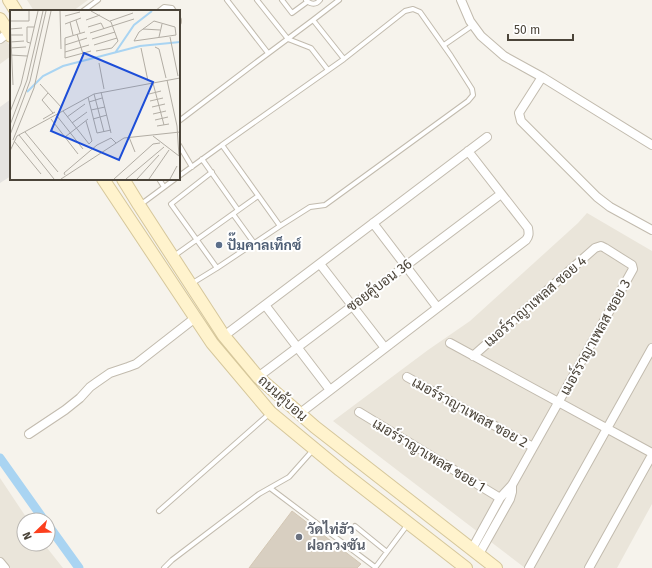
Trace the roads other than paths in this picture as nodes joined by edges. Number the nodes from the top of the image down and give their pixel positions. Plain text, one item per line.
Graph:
1 (9, 0) edge
2 (98, 0) edge
3 (227, 0) edge
4 (257, 0) edge
5 (282, 0) edge
6 (338, 0) edge
7 (461, 0) edge
8 (307, 1) edge
9 (319, 1) edge
10 (15, 10) edge
11 (83, 10) edge
12 (160, 10) edge
13 (173, 10) edge
14 (325, 10) junction
15 (313, 20) junction
16 (473, 25) junction
17 (288, 39) junction
18 (444, 45) junction
19 (268, 53) junction
20 (344, 59) junction
21 (328, 70) junction
22 (542, 77) junction
23 (180, 120) edge
24 (487, 136) dead end
25 (652, 144) edge
26 (222, 145) junction
27 (180, 147) edge
28 (468, 151) junction
29 (202, 159) junction
30 (192, 167) junction
31 (212, 172) junction
32 (180, 175) edge
33 (104, 180) edge
34 (124, 180) edge
35 (160, 180) edge
36 (174, 180) edge
37 (164, 187) junction
38 (501, 194) junction
39 (258, 196) junction
40 (139, 205) junction
41 (238, 210) junction
42 (233, 214) junction
43 (149, 221) junction
44 (373, 223) junction
45 (280, 226) junction
46 (137, 229) junction
47 (652, 230) edge
48 (196, 240) junction
49 (254, 243) junction
50 (172, 256) junction
51 (320, 264) junction
52 (405, 266) junction
53 (217, 268) junction
54 (633, 269) joint
55 (191, 284) junction
56 (265, 305) junction
57 (352, 306) junction
58 (437, 307) junction
59 (195, 318) junction
60 (224, 336) junction
61 (450, 343) dead end
62 (297, 348) junction
63 (385, 348) junction
64 (652, 348) edge
65 (473, 356) junction
66 (407, 376) dead end
67 (258, 377) junction
68 (330, 390) junction
69 (559, 402) junction
70 (359, 412) dead end
71 (271, 413) junction
72 (298, 414) junction
73 (608, 428) junction
74 (29, 434) dead end
75 (534, 447) junction
76 (314, 449) junction
77 (652, 454) edge
78 (512, 485) junction
79 (270, 488) junction
80 (500, 498) junction
81 (159, 510) dead end
82 (408, 524) junction
83 (356, 526) dead end
84 (387, 552) junction
85 (475, 552) junction
86 (0, 562) edge
87 (459, 566) edge
88 (5, 568) edge
89 (164, 568) edge
90 (375, 568) edge
91 (496, 568) edge
92 (529, 568) edge
93 (589, 568) edge

1 - 10 main road
2 - 11 lane
3 - 19 lane
4 - 17 lane
5 - 8 lane
6 - 14 lane
7 - 16 street
8 - 9 lane
9 - 14 lane
12 - 13 lane
14 - 15 lane
15 - 17 lane
15 - 20 lane
16 - 18 lane
16 - 22 street
17 - 19 lane
17 - 21 lane
18 - 20 lane
18 - 45 lane
19 - 23 lane
20 - 21 lane
21 - 26 lane
22 - 25 street
22 - 47 street
24 - 28 street
26 - 29 lane
26 - 39 lane
27 - 30 lane
28 - 38 street
28 - 44 street
29 - 30 lane
29 - 31 lane
30 - 32 lane
31 - 41 lane
31 - 48 lane
33 - 46 main road, ถนนคู้บอน
34 - 40 main road, ถนนคู้บอน
35 - 37 lane
36 - 37 lane
37 - 40 lane
38 - 52 street, ซอยคู้บอน 36
38 - 58 street
39 - 41 lane
39 - 45 lane
40 - 43 main road, ถนนคู้บอน
41 - 42 lane
42 - 48 lane
42 - 49 lane
43 - 46 main road
43 - 50 main road, ถนนคู้บอน
44 - 51 street
44 - 52 street
45 - 49 lane
46 - 59 main road, ถนนคู้บอน
48 - 50 lane
48 - 53 lane
49 - 53 lane
50 - 55 main road, ถนนคู้บอน
51 - 56 street
51 - 57 street
52 - 57 street, ซอยคู้บอน 36
52 - 58 street
53 - 55 lane
54 - 65 street, เมอร์ราญาเพลส ซอย 4
54 - 69 street, เมอร์ราญาเพลส ซอย 3
55 - 60 main road, ถนนคู้บอน
56 - 60 street
56 - 62 street
57 - 62 street, ซอยคู้บอน 36
57 - 63 street
58 - 63 street
59 - 71 main road, ถนนคู้บอน
59 - 74 street
60 - 67 main road, ถนนคู้บอน
61 - 65 street, เมอร์ราญาเพลส ซอย 3
62 - 67 street, ซอยคู้บอน 36
62 - 68 street
63 - 68 street
64 - 73 street
65 - 69 street, เมอร์ราญาเพลส ซอย 3
66 - 75 street, เมอร์ราญาเพลส ซอย 2
67 - 72 main road, ถนนคู้บอน
68 - 72 street
69 - 73 street
69 - 75 street
70 - 80 street, เมอร์ราญาเพลส ซอย 1
71 - 76 main road, ถนนคู้บอน
71 - 81 lane
72 - 85 main road, ถนนคู้บอน
73 - 77 street
73 - 92 street
75 - 78 street
76 - 79 lane
76 - 82 main road, ถนนคู้บอน
77 - 93 street
78 - 80 street
78 - 85 street
79 - 89 lane
79 - 90 lane
80 - 85 street
82 - 84 lane
82 - 87 main road, ถนนคู้บอน
83 - 84 lane
84 - 90 lane
85 - 91 main road, ถนนคู้บอน
86 - 88 street

